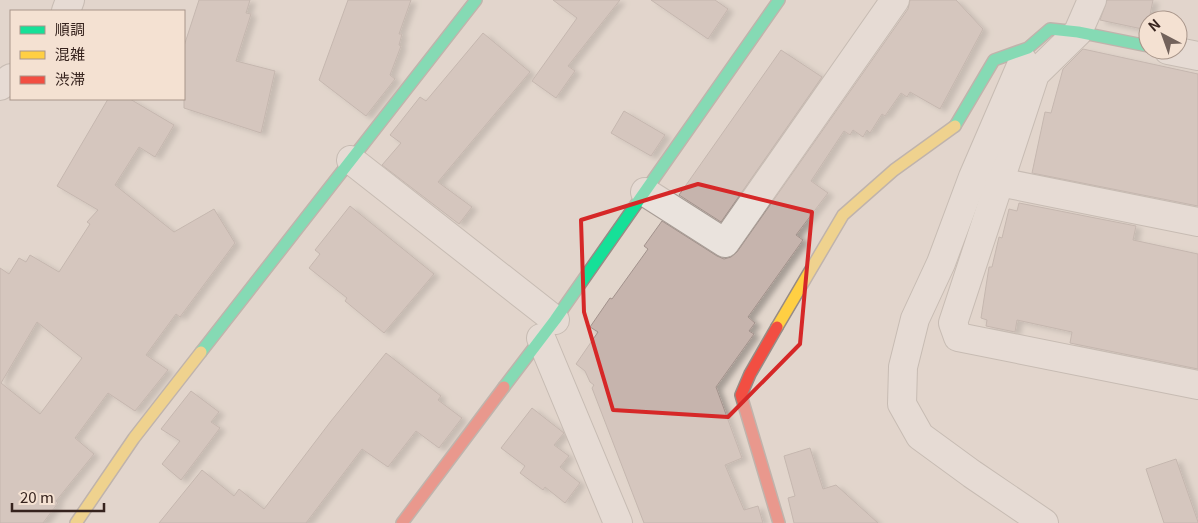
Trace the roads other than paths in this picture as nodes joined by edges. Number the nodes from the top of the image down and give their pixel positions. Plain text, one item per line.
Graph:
1 (476, 0) edge
2 (779, 0) edge
3 (896, 0) edge
4 (1092, 0) edge
5 (1078, 32) junction
6 (1138, 44) edge
7 (1028, 48) junction
8 (350, 160) junction
9 (999, 182) junction
10 (645, 192) junction
11 (1198, 222) edge
12 (548, 329) junction
13 (1198, 385) edge
14 (76, 523) edge
15 (402, 523) edge
16 (618, 523) edge
17 (779, 523) edge
18 (1044, 523) edge

1 - 8 street
2 - 10 street
3 - 10 street
4 - 5 street
5 - 6 street
5 - 7 street
5 - 9 street
7 - 17 street
7 - 18 street
8 - 12 street
8 - 14 street
9 - 11 street
9 - 13 street
10 - 12 street
12 - 15 street
12 - 16 street

